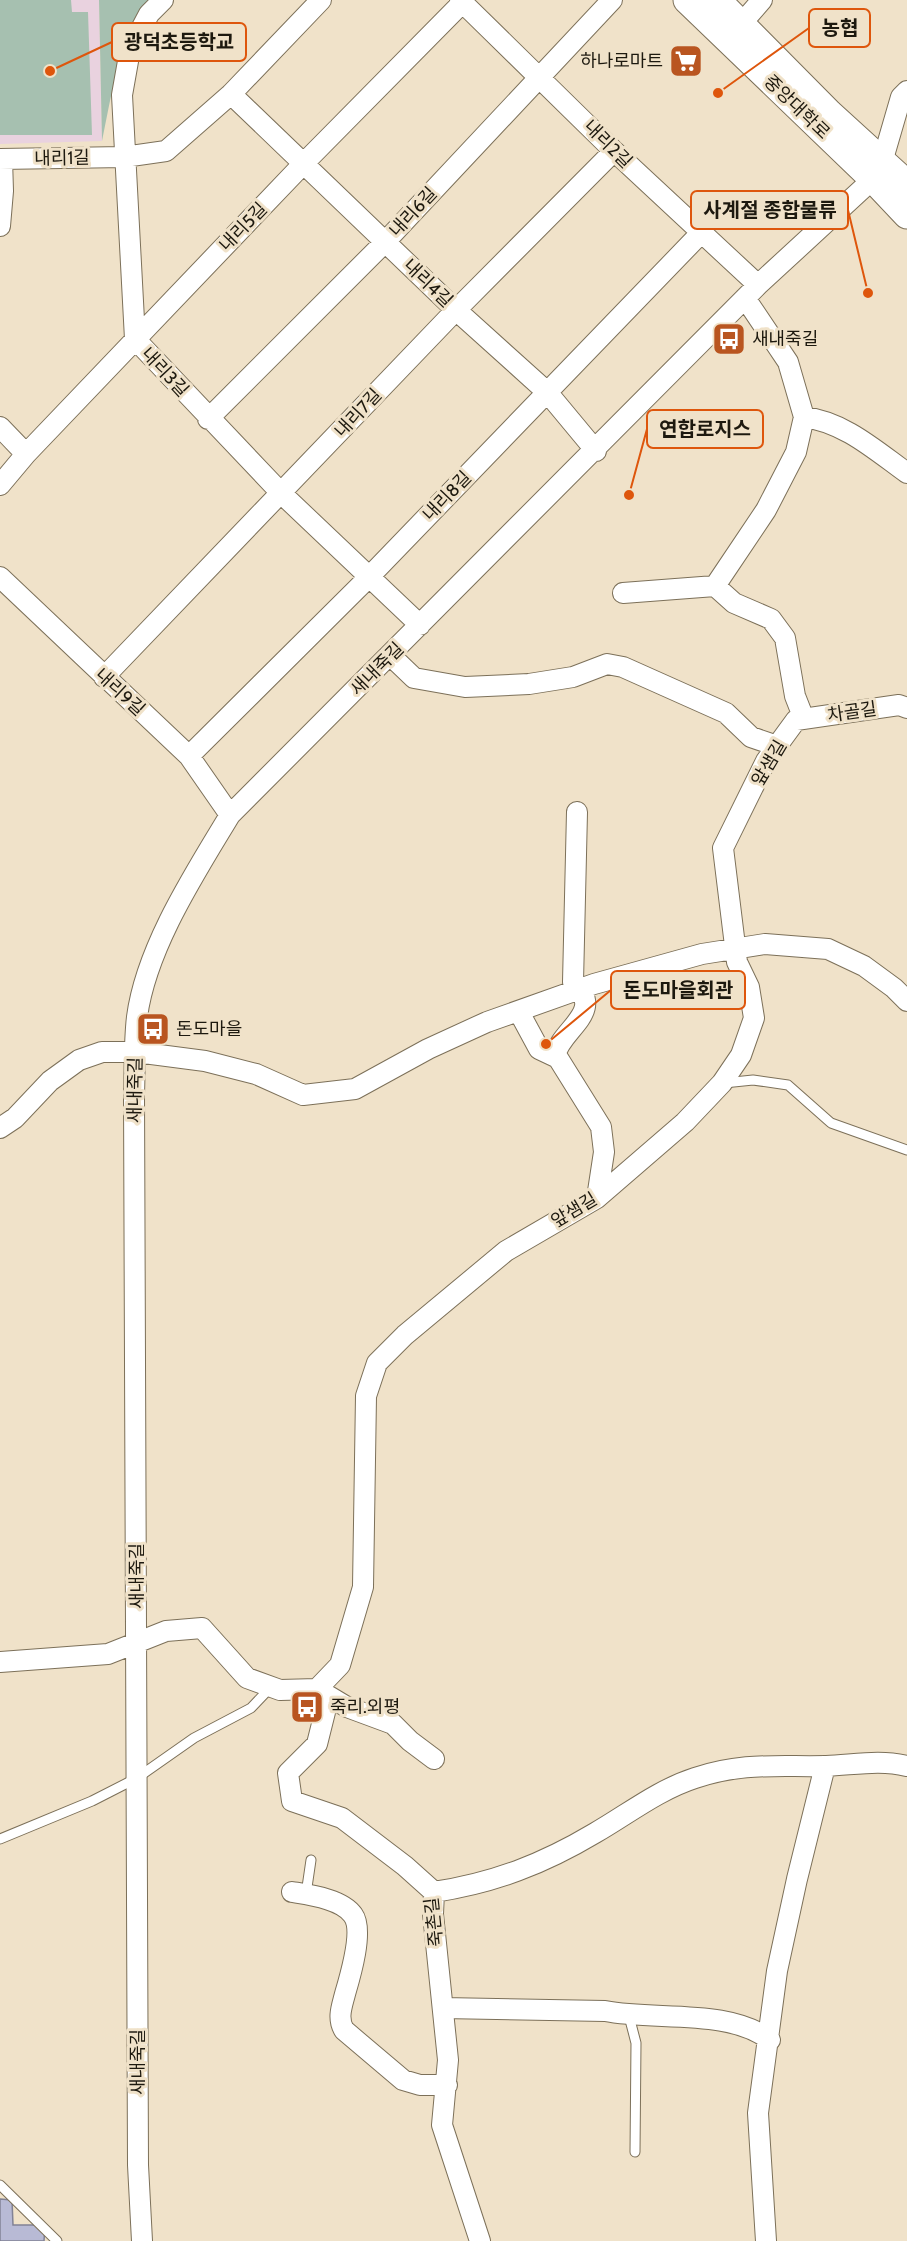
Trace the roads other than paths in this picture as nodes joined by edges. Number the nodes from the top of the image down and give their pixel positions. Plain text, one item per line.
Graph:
1 (163, 0) edge
2 (321, 0) edge
3 (612, 0) edge
4 (687, 0) edge
5 (717, 0) edge
6 (762, 0) edge
7 (462, 1) edge
8 (741, 24) junction
9 (541, 76) junction
10 (907, 91) edge
11 (231, 94) junction
12 (614, 151) junction
13 (124, 157) junction
14 (1, 159) edge
15 (305, 162) junction
16 (878, 169) junction
17 (907, 184) edge
18 (907, 214) edge
19 (0, 226) edge
20 (701, 233) junction
21 (385, 242) junction
22 (752, 292) junction
23 (456, 310) junction
24 (135, 339) junction
25 (548, 392) junction
26 (804, 417) junction
27 (208, 419) junction
28 (0, 427) edge
29 (596, 451) junction
30 (26, 454) junction
31 (907, 473) edge
32 (0, 485) edge
33 (282, 494) junction
34 (0, 577) edge
35 (368, 578) junction
36 (715, 585) junction
37 (623, 593) dead end
38 (420, 626) junction
39 (390, 656) junction
40 (104, 677) junction
41 (907, 708) edge
42 (800, 719) junction
43 (777, 746) junction
44 (189, 756) junction
45 (578, 812) dead end
46 (230, 814) junction
47 (736, 948) junction
48 (581, 989) junction
49 (907, 1001) edge
50 (519, 1012) junction
51 (136, 1052) junction
52 (555, 1056) junction
53 (722, 1083) junction
54 (0, 1128) edge
55 (907, 1150) edge
56 (597, 1198) junction
57 (137, 1644) junction
58 (0, 1662) edge
59 (271, 1687) junction
60 (317, 1689) junction
61 (434, 1759) dead end
62 (825, 1766) junction
63 (907, 1766) edge
64 (137, 1778) junction
65 (0, 1839) edge
66 (311, 1860) dead end
67 (434, 1892) junction
68 (299, 1893) joint
69 (442, 2008) junction
70 (629, 2016) junction
71 (770, 2040) junction
72 (447, 2085) junction
73 (635, 2152) dead end
74 (0, 2185) edge
75 (57, 2241) edge
76 (142, 2241) edge
77 (480, 2241) edge
78 (765, 2241) edge

1 - 13 street, 내리3길
2 - 11 street
3 - 9 street, 내리6길
4 - 16 street, 중앙대학로
5 - 8 street, 중앙대학로
6 - 8 street
7 - 9 street, 내리2길
7 - 15 street, 내리5길
8 - 16 street, 중앙대학로
9 - 12 street, 내리2길
9 - 21 street, 내리6길
10 - 16 street
11 - 13 street
11 - 15 street, 내리4길
12 - 20 street, 내리2길
12 - 23 street, 내리7길
13 - 14 street, 내리1길
13 - 24 street, 내리3길
14 - 19 street
15 - 21 street, 내리4길
15 - 24 street, 내리5길
16 - 17 street, 중앙대학로
16 - 18 street, 중앙대학로
16 - 22 street, 새내죽길
20 - 22 street, 내리2길
20 - 25 street, 내리8길
21 - 23 street, 내리4길
21 - 27 street, 내리6길
22 - 26 street, 내리2길
22 - 29 street, 새내죽길
23 - 25 street, 내리4길
23 - 33 street, 내리7길
24 - 27 street, 내리3길
24 - 30 street, 내리5길
25 - 29 street, 내리4길
25 - 35 street, 내리8길
26 - 31 street
26 - 36 street
27 - 33 street, 내리3길
28 - 30 street
29 - 38 street, 새내죽길
30 - 32 street, 내리5길
33 - 35 street, 내리3길
33 - 40 street, 내리7길
34 - 40 street, 내리9길
35 - 38 street, 내리3길
35 - 44 street, 내리8길
36 - 37 street
36 - 42 street
38 - 39 street, 새내죽길
39 - 43 street
39 - 46 street, 새내죽길
40 - 44 street, 내리9길
41 - 42 street, 차골길
42 - 43 street, 앞샘길
43 - 47 street, 앞샘길
44 - 46 street, 내리9길
45 - 48 street
46 - 51 street, 새내죽길
47 - 48 street
47 - 49 street
47 - 53 street, 앞샘길
48 - 50 street
48 - 52 street
50 - 51 street
50 - 52 street
51 - 54 street
51 - 57 street, 새내죽길
52 - 56 street
53 - 55 lane
53 - 56 street, 앞샘길
56 - 60 street, 앞샘길
57 - 58 street
57 - 59 street
57 - 64 street, 새내죽길
59 - 60 street
59 - 64 lane
60 - 61 street
60 - 67 street, 죽촌길
62 - 63 street
62 - 67 street
62 - 71 street
64 - 65 lane
64 - 76 street, 새내죽길
66 - 68 lane
67 - 69 street, 죽촌길
68 - 72 street
69 - 70 street
69 - 72 street, 죽촌길
70 - 71 street
70 - 73 lane
71 - 78 street
72 - 77 street, 죽촌길
74 - 75 lane

